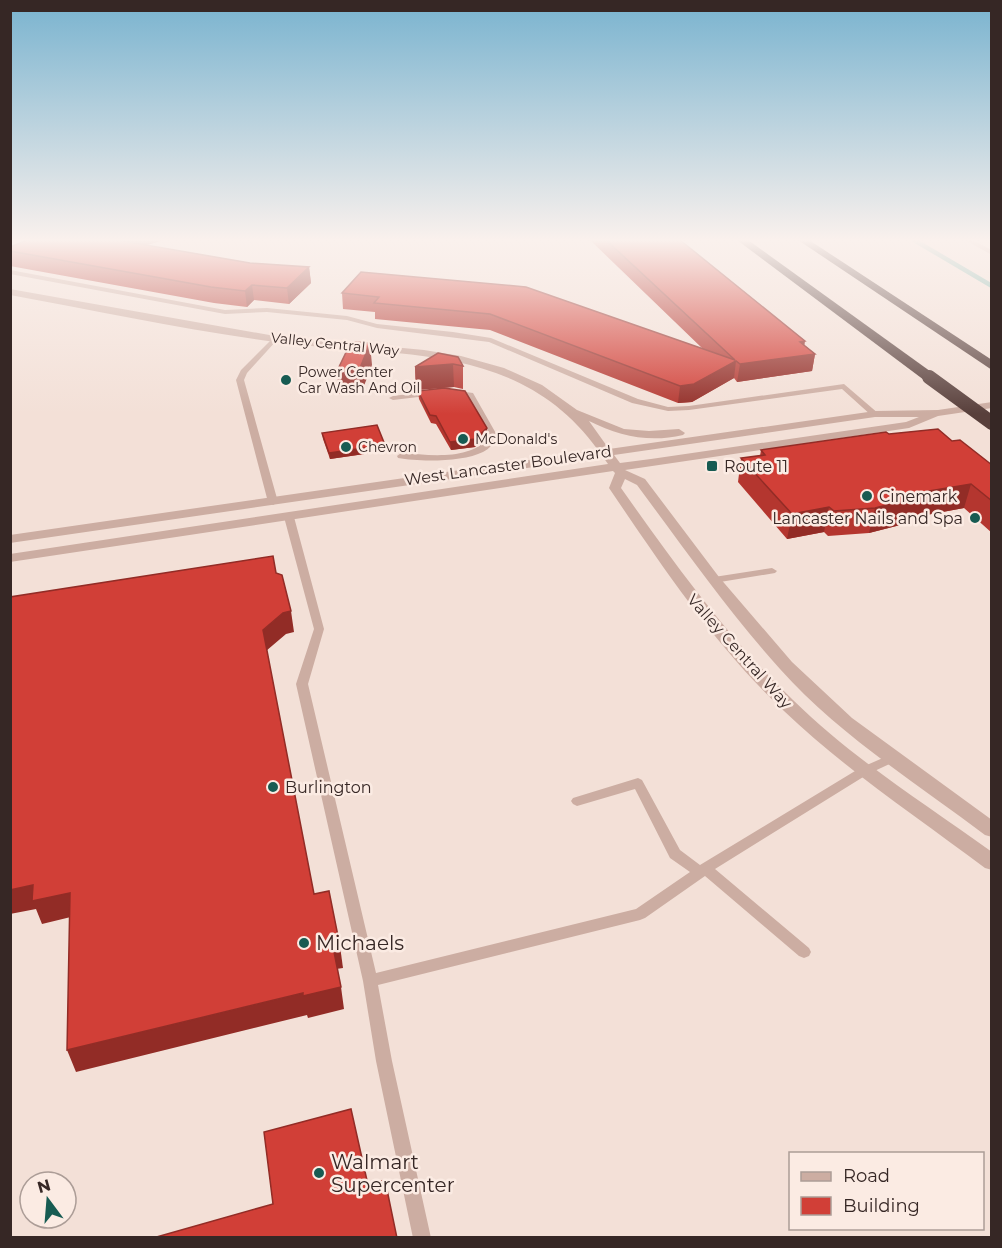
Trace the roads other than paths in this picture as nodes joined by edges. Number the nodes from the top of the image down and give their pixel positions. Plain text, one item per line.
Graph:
1 (45, 298) edge
2 (151, 298) edge
3 (821, 298) edge
4 (890, 298) edge
5 (275, 339) junction
6 (992, 366) edge
7 (393, 398) dead end
8 (992, 405) edge
9 (573, 413) junction
10 (938, 413) junction
11 (875, 414) junction
12 (992, 423) edge
13 (753, 432) junction
14 (608, 453) junction
15 (400, 456) dead end
16 (619, 470) junction
17 (273, 502) junction
18 (289, 517) junction
19 (10, 539) edge
20 (10, 558) edge
21 (772, 571) dead end
22 (714, 580) junction
23 (892, 758) junction
24 (864, 771) junction
25 (577, 801) dead end
26 (992, 830) edge
27 (992, 863) edge
28 (702, 870) junction
29 (804, 952) dead end
30 (370, 981) junction
31 (422, 1238) edge

1 - 5 street, Valley Central Way
2 - 11 lane
3 - 12 highway, bridge
4 - 6 highway
5 - 9 street, Valley Central Way
5 - 17 lane
7 - 15 lane
8 - 10 street, West Lancaster Boulevard
9 - 13 street
9 - 14 street, Valley Central Way
10 - 11 street, West Lancaster Boulevard
10 - 16 street, West Lancaster Boulevard
11 - 13 street, West Lancaster Boulevard
13 - 14 street, West Lancaster Boulevard
14 - 16 street, Valley Central Way
14 - 17 street, West Lancaster Boulevard
16 - 18 street, West Lancaster Boulevard
16 - 22 street, Valley Central Way
16 - 24 street, Valley Central Way
17 - 19 street, West Lancaster Boulevard
18 - 20 street, West Lancaster Boulevard
18 - 30 lane
21 - 22 lane
22 - 23 street, Valley Central Way
23 - 24 lane
23 - 26 street, Valley Central Way
24 - 27 street, Valley Central Way
24 - 28 lane
25 - 28 lane
28 - 29 lane
28 - 30 lane
30 - 31 lane

